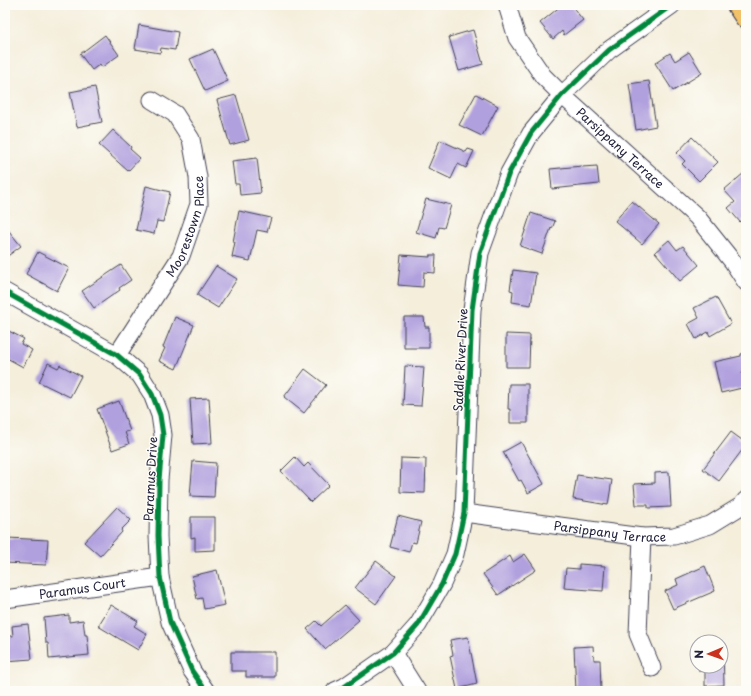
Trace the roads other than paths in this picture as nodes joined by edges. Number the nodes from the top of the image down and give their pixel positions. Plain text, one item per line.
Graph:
1 (507, 5) edge
2 (672, 5) edge
3 (738, 5) edge
4 (746, 16) edge
5 (562, 95) junction
6 (152, 100) dead end
7 (746, 282) edge
8 (5, 292) edge
9 (118, 355) junction
10 (746, 500) edge
11 (464, 513) junction
12 (642, 537) junction
13 (160, 577) junction
14 (5, 599) edge
15 (393, 653) junction
16 (652, 668) dead end
17 (206, 691) edge
18 (335, 691) edge
19 (417, 691) edge

1 - 5 street, Parsippany Terrace
2 - 5 street, Saddle River Drive
3 - 4 main road
5 - 7 street, Parsippany Terrace
5 - 11 street, Saddle River Drive
6 - 9 street, Moorestown Place
8 - 9 street, Paramus Drive
9 - 13 street, Paramus Drive
10 - 12 street, Parsippany Terrace
11 - 12 street, Parsippany Terrace
11 - 15 street, Saddle River Drive
12 - 16 street
13 - 14 street, Paramus Court
13 - 17 street, Paramus Drive
15 - 18 street, Saddle River Drive
15 - 19 street

